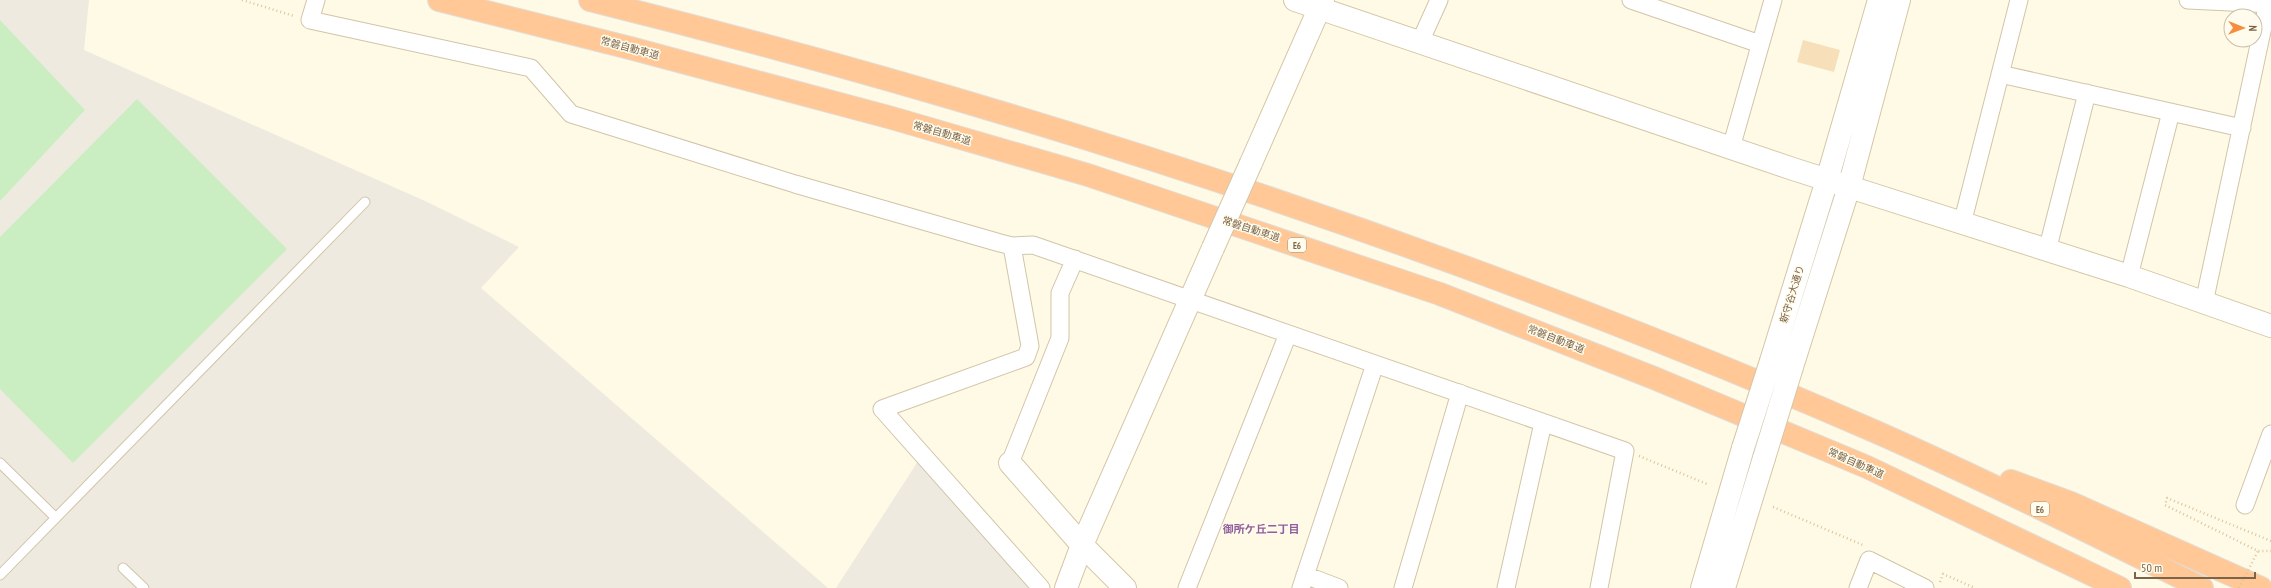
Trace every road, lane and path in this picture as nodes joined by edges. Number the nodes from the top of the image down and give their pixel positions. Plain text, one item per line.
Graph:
1 (242, 0) edge
2 (316, 0) edge
3 (439, 0) edge
4 (590, 0) edge
5 (1295, 0) edge
6 (1439, 0) edge
7 (1632, 0) edge
8 (1773, 0) edge
9 (1878, 0) edge
10 (1899, 0) edge
11 (2019, 0) edge
12 (2188, 0) edge
13 (1321, 4) edge
14 (2270, 4) edge
15 (310, 20) junction
16 (1420, 42) junction
17 (1760, 44) junction
18 (2000, 74) junction
19 (2087, 93) junction
20 (2171, 112) junction
21 (2242, 128) junction
22 (1731, 148) junction
23 (1827, 180) junction
24 (1849, 187) junction
25 (365, 202) dead end
26 (1962, 224) junction
27 (1012, 246) junction
28 (2048, 251) junction
29 (1074, 259) junction
30 (2129, 276) junction
31 (1191, 301) junction
32 (2204, 302) junction
33 (2271, 326) edge
34 (1288, 334) junction
35 (1375, 364) junction
36 (1460, 393) junction
37 (1543, 423) junction
38 (1876, 432) junction
39 (2271, 434) edge
40 (1625, 451) junction
41 (0, 463) edge
42 (1010, 463) joint
43 (1707, 484) dead end
44 (2245, 505) dead end
45 (1773, 507) dead end
46 (56, 518) junction
47 (2271, 541) edge
48 (1082, 545) junction
49 (2258, 551) junction
50 (2271, 551) edge
51 (1869, 560) junction
52 (123, 568) dead end
53 (0, 575) edge
54 (1303, 581) edge
55 (1932, 585) edge
56 (144, 588) edge
57 (1041, 588) edge
58 (1066, 588) edge
59 (1125, 588) edge
60 (1187, 588) edge
61 (1339, 588) edge
62 (1403, 588) edge
63 (1506, 588) edge
64 (1599, 588) edge
65 (1702, 588) edge
66 (1724, 588) edge
67 (1858, 588) edge
68 (1975, 588) edge
69 (2120, 588) edge
70 (2202, 588) edge
71 (2239, 588) edge
72 (2261, 588) edge

1 - 15 path
2 - 15 street
3 - 69 highway, 常磐自動車道 / E6
4 - 38 highway, E6
5 - 13 street
6 - 16 street
7 - 17 street
8 - 17 street
9 - 23 street, 新守谷大通り
10 - 24 street
11 - 18 street
12 - 14 street
13 - 16 street
13 - 31 street, bridge
14 - 21 street
15 - 27 street
16 - 22 street
17 - 22 street
18 - 19 street
18 - 26 street
19 - 20 street
19 - 28 street
20 - 21 street
20 - 30 street
21 - 32 street
22 - 23 street
23 - 24 street
23 - 65 street, 新守谷大通り, bridge
24 - 26 street
24 - 66 street, bridge
25 - 46 lane
26 - 28 street
27 - 29 street
27 - 57 street
28 - 30 street
29 - 31 street
29 - 42 street
30 - 32 street
31 - 34 street
31 - 48 street
32 - 33 street
34 - 35 street
34 - 60 street
35 - 36 street
35 - 54 street
36 - 37 street
36 - 62 street
37 - 40 street
37 - 63 street
38 - 70 highway, E6
38 - 72 highway
39 - 44 street
40 - 43 path
40 - 64 street
41 - 46 lane
42 - 48 street
45 - 51 path
46 - 53 lane
47 - 49 path
48 - 58 street
48 - 59 street
49 - 50 path
49 - 71 path, bridge
51 - 55 street
51 - 67 street
52 - 56 lane
54 - 61 street
55 - 68 path

